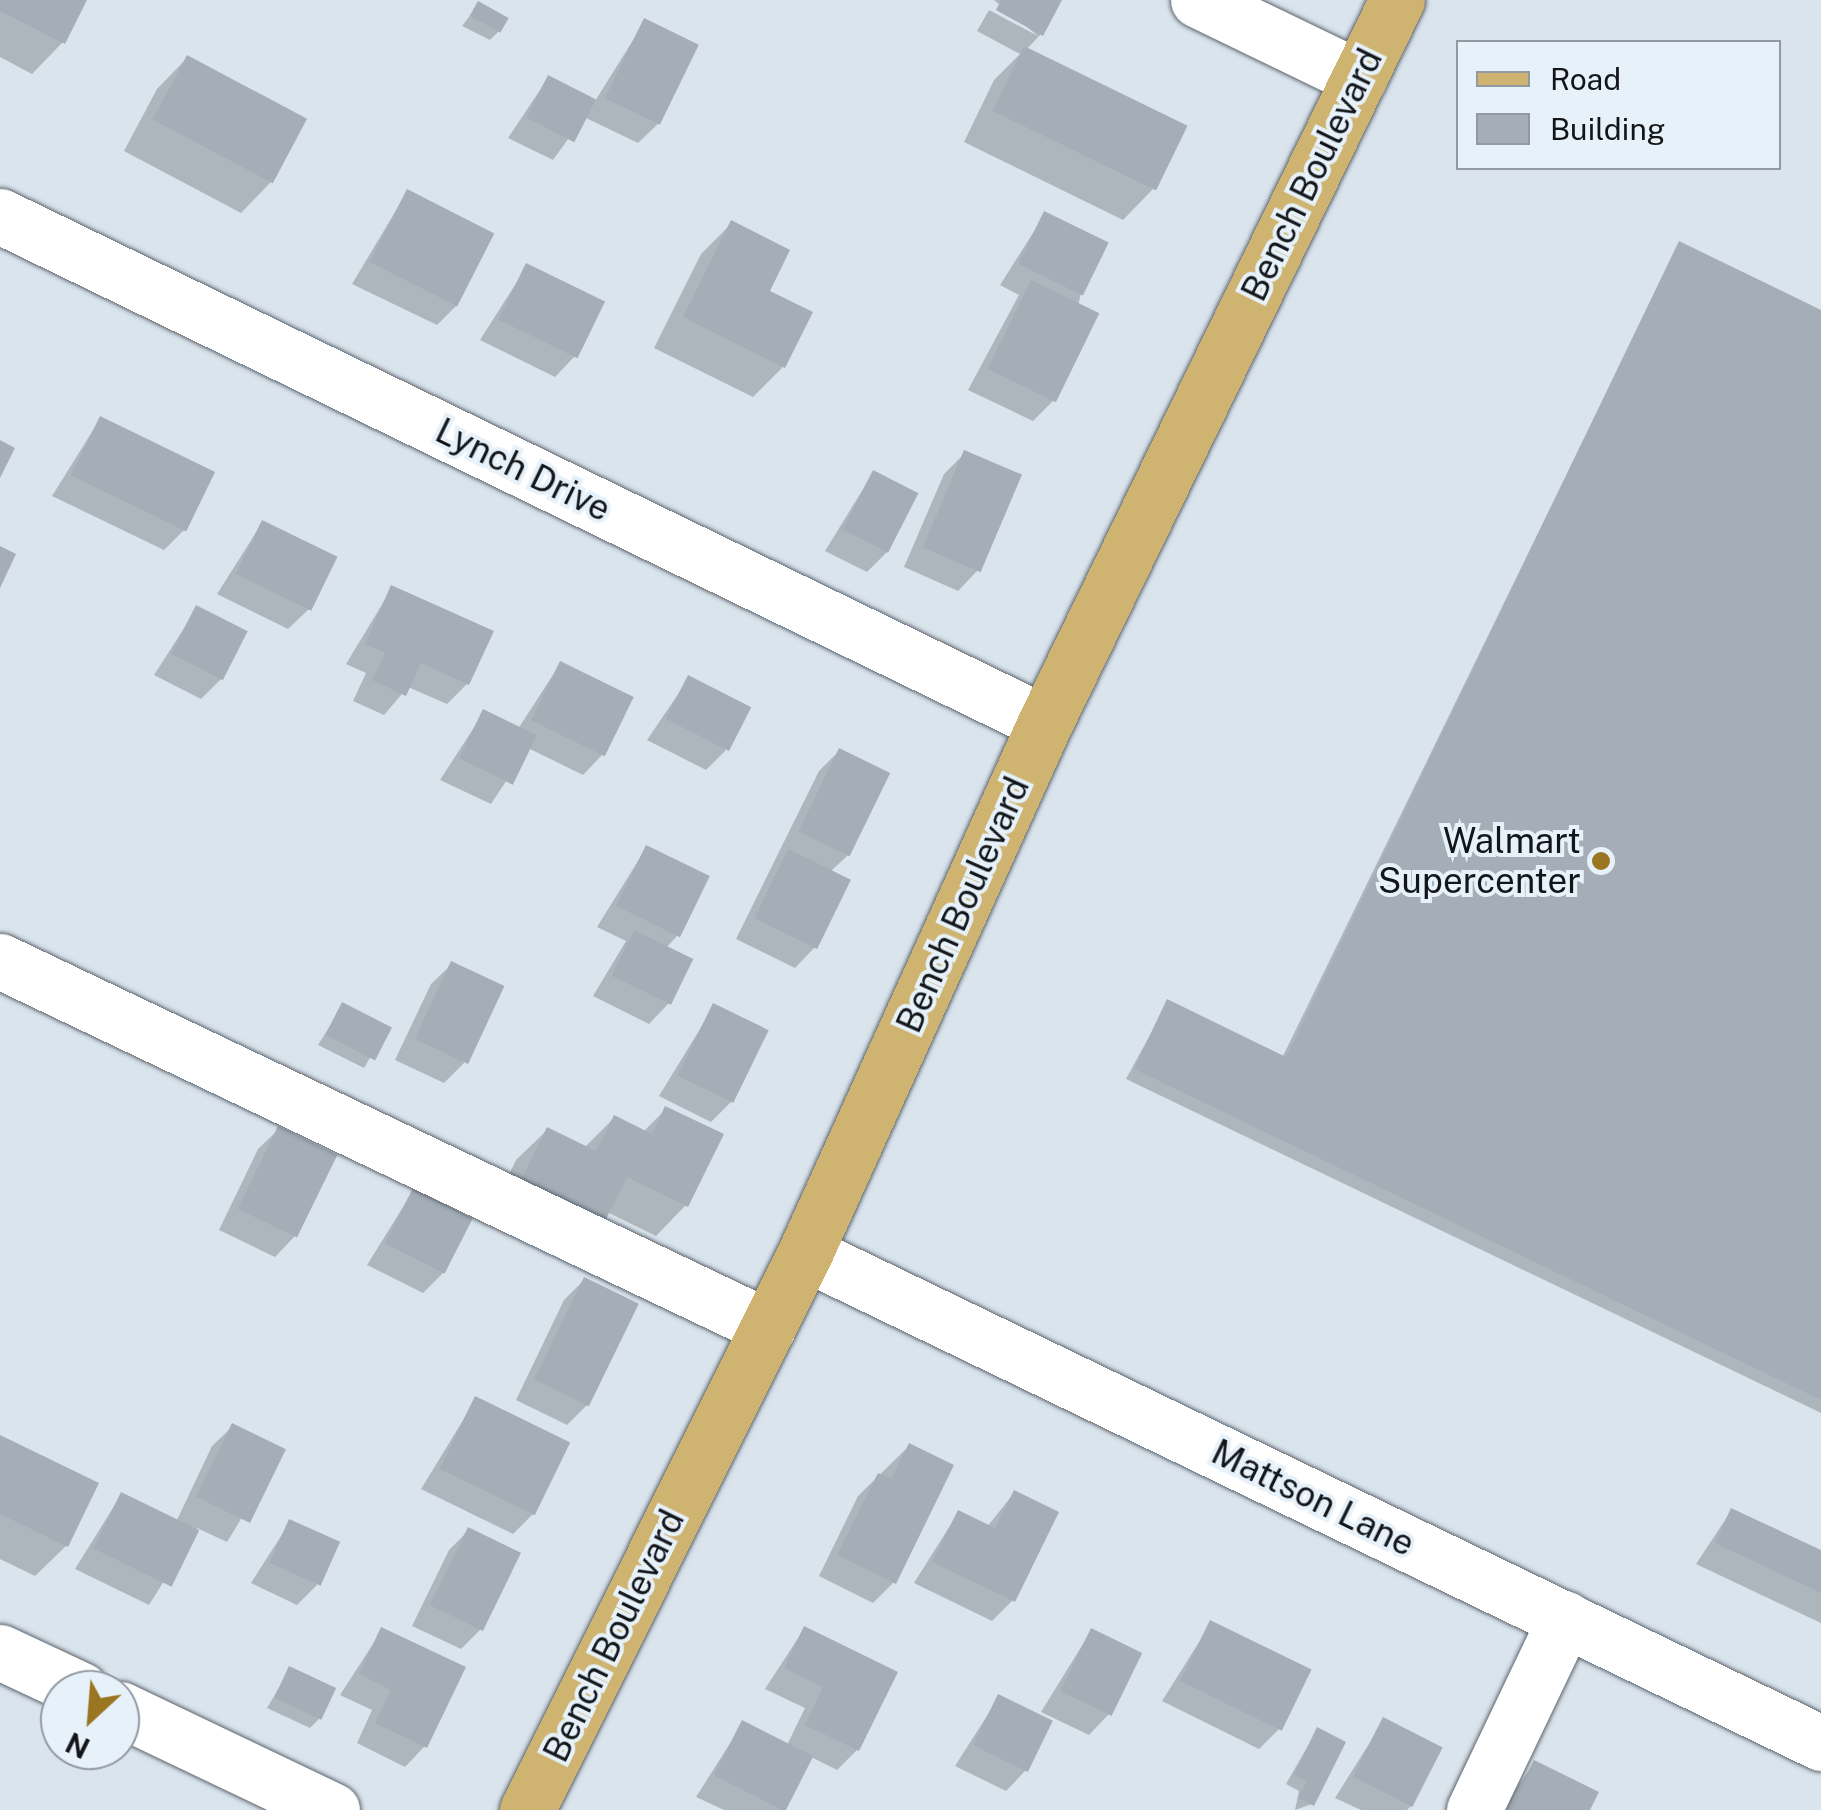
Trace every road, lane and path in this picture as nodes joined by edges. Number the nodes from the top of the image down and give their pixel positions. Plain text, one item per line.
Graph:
1 (1198, 0) edge
2 (1397, 0) edge
3 (1359, 78) junction
4 (0, 216) edge
5 (1045, 723) junction
6 (0, 961) edge
7 (805, 1253) junction
8 (768, 1327) junction
9 (1565, 1619) junction
10 (0, 1652) edge
11 (40, 1671) edge
12 (140, 1719) edge
13 (1821, 1742) edge
14 (332, 1810) edge
15 (527, 1810) edge
16 (1474, 1810) edge

1 - 3 street
2 - 3 main road, Bench Boulevard
3 - 5 main road, Bench Boulevard
4 - 5 street, Lynch Drive
5 - 7 main road, Bench Boulevard
6 - 8 street
7 - 8 main road, Bench Boulevard
7 - 9 street, Mattson Lane
8 - 15 main road, Bench Boulevard
9 - 13 street, Mattson Lane
9 - 16 street
10 - 11 street
12 - 14 street

